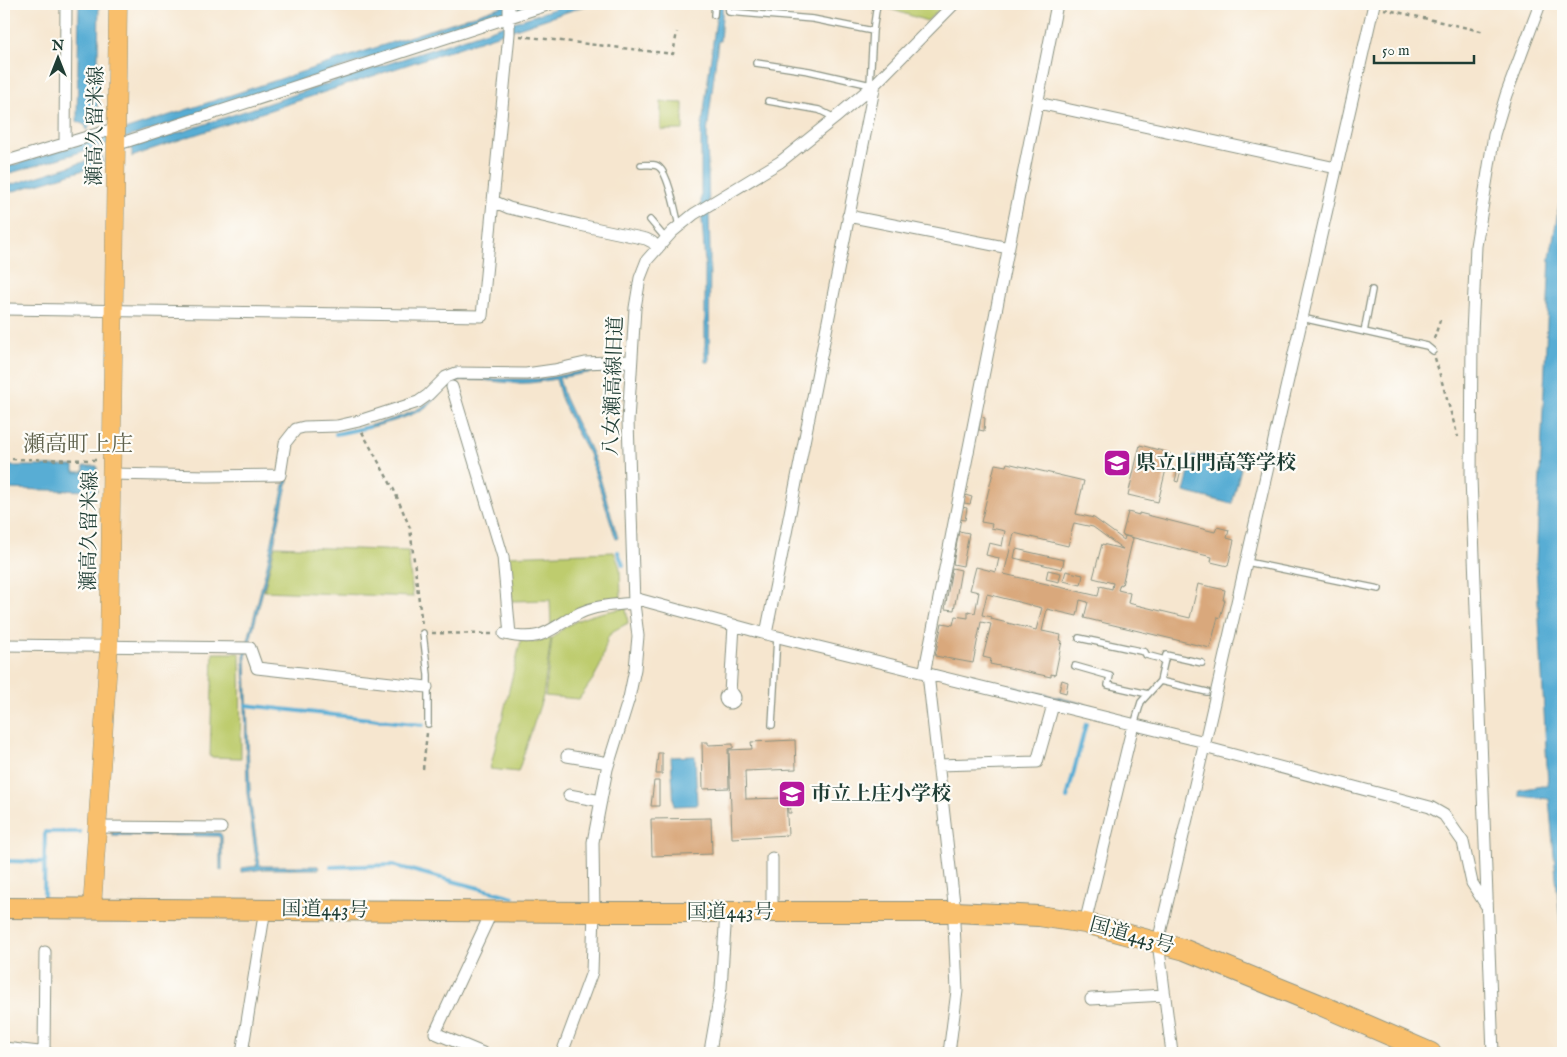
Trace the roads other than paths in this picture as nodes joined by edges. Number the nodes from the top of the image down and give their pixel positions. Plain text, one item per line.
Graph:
1 (66, 4) edge
2 (118, 4) edge
3 (509, 4) edge
4 (550, 4) edge
5 (715, 4) edge
6 (728, 4) edge
7 (877, 4) edge
8 (954, 4) edge
9 (1057, 4) edge
10 (1540, 4) edge
11 (1374, 5) edge
12 (714, 15) dead end
13 (509, 17) junction
14 (873, 31) junction
15 (756, 63) dead end
16 (872, 84) junction
17 (768, 101) dead end
18 (1038, 103) junction
19 (835, 118) junction
20 (120, 138) junction
21 (65, 143) junction
22 (4, 162) edge
23 (641, 165) dead end
24 (1336, 168) junction
25 (493, 201) junction
26 (848, 216) junction
27 (650, 220) dead end
28 (679, 226) junction
29 (662, 244) junction
30 (1009, 248) junction
31 (1372, 290) dead end
32 (4, 309) edge
33 (114, 310) junction
34 (1302, 318) junction
35 (1364, 332) junction
36 (1432, 350) road end
37 (631, 361) junction
38 (452, 386) dead end
39 (112, 467) junction
40 (1247, 562) junction
41 (1379, 589) dead end
42 (634, 600) junction
43 (734, 626) junction
44 (423, 633) road end
45 (772, 635) junction
46 (1079, 638) dead end
47 (4, 645) edge
48 (109, 646) junction
49 (1165, 660) junction
50 (1202, 663) dead end
51 (1075, 666) dead end
52 (926, 674) junction
53 (1160, 681) junction
54 (427, 687) junction
55 (1207, 692) dead end
56 (730, 693) dead end
57 (1148, 694) junction
58 (1053, 705) junction
59 (428, 724) road end
60 (772, 725) dead end
61 (1134, 725) junction
62 (1205, 745) junction
63 (567, 756) dead end
64 (609, 763) junction
65 (938, 765) junction
66 (569, 795) dead end
67 (601, 801) junction
68 (97, 827) junction
69 (220, 828) dead end
70 (772, 858) dead end
71 (1487, 907) junction
72 (4, 908) edge
73 (92, 909) junction
74 (265, 909) junction
75 (492, 911) junction
76 (594, 912) junction
77 (726, 912) junction
78 (772, 912) junction
79 (1087, 915) dead end
80 (955, 918) junction
81 (1158, 942) junction
82 (45, 952) dead end
83 (1165, 995) junction
84 (1091, 999) dead end
85 (4, 1048) edge
86 (710, 1051) dead end
87 (46, 1053) edge
88 (242, 1053) edge
89 (483, 1053) edge
90 (562, 1053) edge
91 (949, 1053) edge
92 (1172, 1053) edge
93 (1431, 1053) edge
94 (1493, 1053) edge

1 - 21 street
2 - 20 main road, 瀬高久留米線
3 - 13 street
4 - 13 street
5 - 12 lane
6 - 14 lane
7 - 14 lane
8 - 16 street, 八女瀬高線旧道
9 - 18 street
10 - 71 street
11 - 24 street
13 - 20 street
13 - 25 street
14 - 16 lane
15 - 16 lane
16 - 19 street, 八女瀬高線旧道
16 - 26 street
17 - 19 lane
18 - 24 street
18 - 30 street
19 - 28 street, 八女瀬高線旧道
20 - 21 street
20 - 33 main road, 瀬高久留米線
21 - 22 street
23 - 28 lane
24 - 34 street
25 - 29 street
25 - 33 street
26 - 30 street
26 - 45 street
27 - 29 lane
28 - 29 street, 八女瀬高線旧道
29 - 37 street, 八女瀬高線旧道
30 - 52 street
31 - 35 lane
32 - 33 street
33 - 39 main road, 瀬高久留米線
34 - 35 lane
34 - 40 street
35 - 36 lane
37 - 39 street
37 - 42 street, 八女瀬高線旧道
38 - 42 street
39 - 48 main road, 瀬高久留米線
40 - 41 lane
40 - 62 street
42 - 43 street
42 - 64 street, 八女瀬高線旧道
43 - 45 street
43 - 56 street
44 - 54 lane
45 - 52 street
45 - 60 lane
46 - 49 lane
47 - 48 street
48 - 54 street
48 - 68 main road, 瀬高久留米線
49 - 50 lane
49 - 53 lane
51 - 57 lane
52 - 58 street
52 - 65 street
53 - 55 lane
53 - 57 lane
54 - 59 lane
57 - 61 lane
58 - 61 street
58 - 65 street
61 - 62 street
61 - 79 street
62 - 71 street
62 - 81 street
63 - 64 street
64 - 67 street, 八女瀬高線旧道
65 - 80 street
66 - 67 street
67 - 76 street, 八女瀬高線旧道
68 - 69 street
68 - 73 main road, 瀬高久留米線
70 - 78 street
71 - 94 street
72 - 73 highway, 国道443号
73 - 74 highway, 国道443号
74 - 75 highway, 国道443号
74 - 88 street
75 - 76 highway, 国道443号
75 - 89 street
76 - 77 highway, 国道443号
76 - 90 street, 八女瀬高線旧道
77 - 78 highway, 国道443号
77 - 86 street
78 - 80 highway, 国道443号
80 - 81 highway, 国道443号
80 - 91 street
81 - 83 street
81 - 93 highway, 国道443号
82 - 87 street
83 - 84 street
83 - 92 street
85 - 87 street

